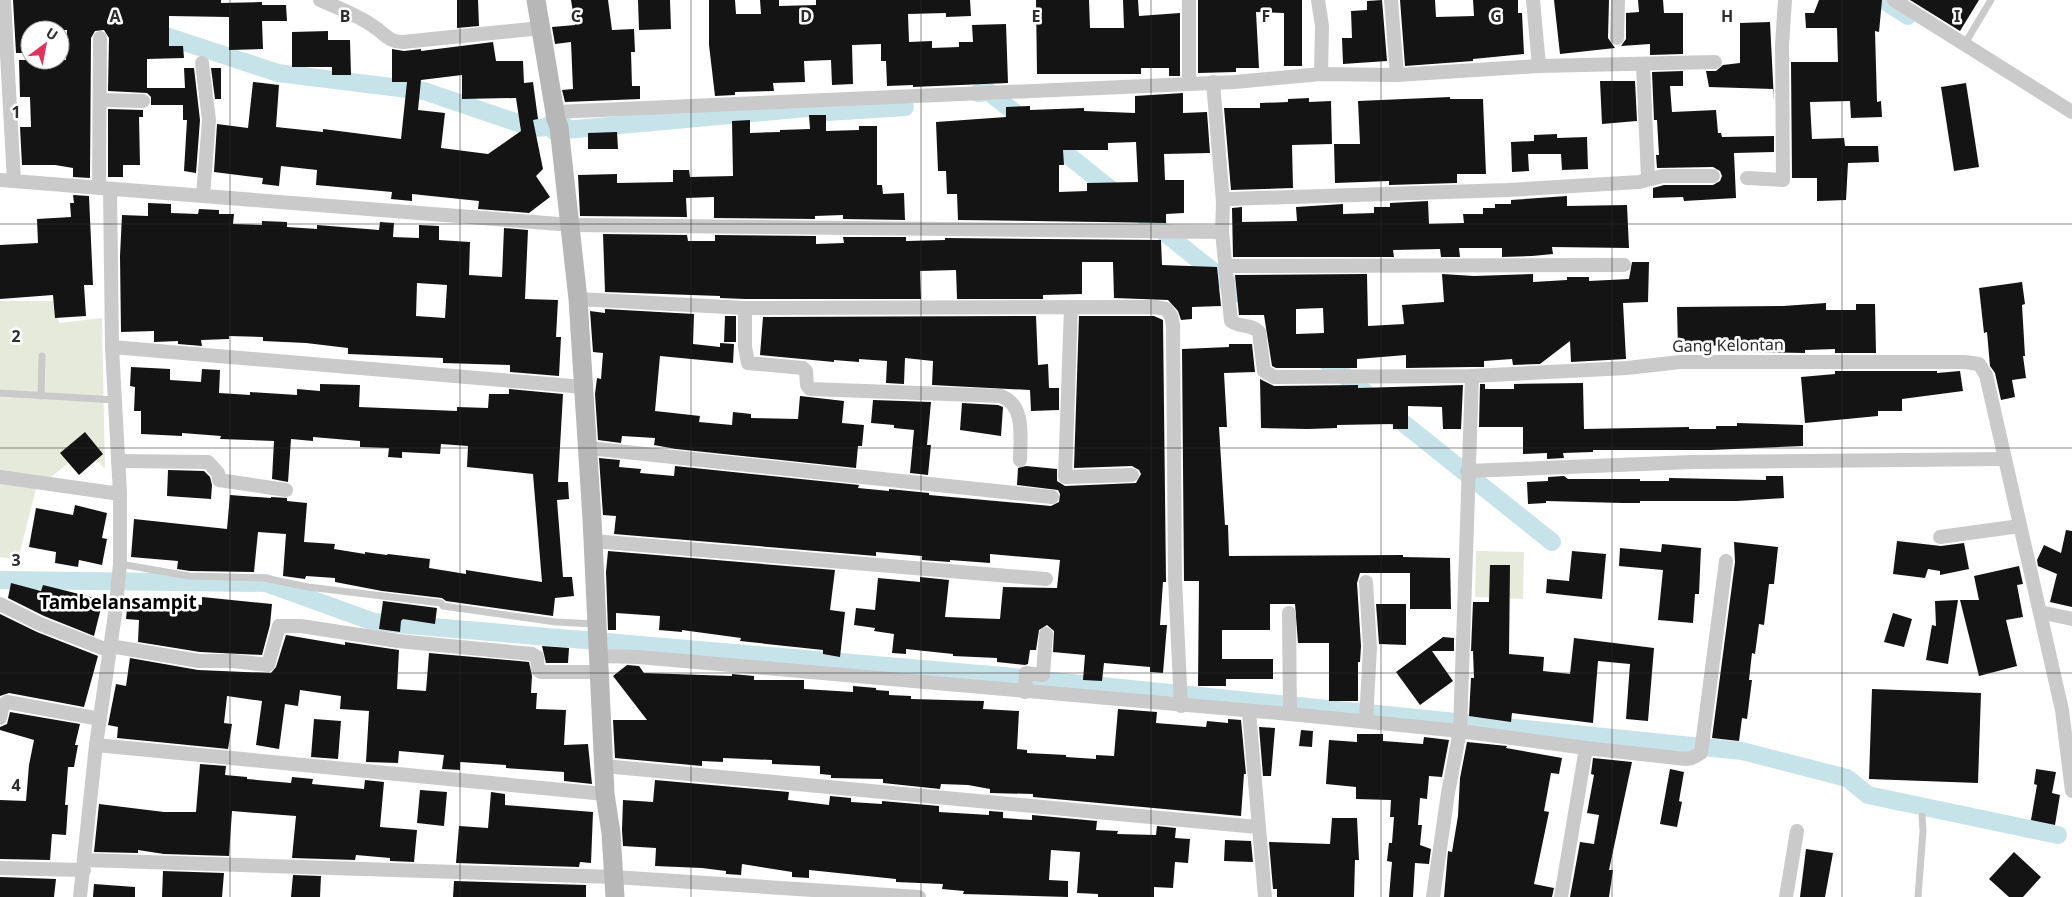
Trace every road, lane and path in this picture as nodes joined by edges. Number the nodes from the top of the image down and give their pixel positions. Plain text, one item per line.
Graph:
1 (320, 0) edge
2 (536, 0) edge
3 (1189, 0) edge
4 (1318, 0) edge
5 (1391, 0) edge
6 (1533, 0) edge
7 (1618, 0) edge
8 (1785, 0) edge
9 (1894, 0) edge
10 (1991, 0) edge
11 (4, 5) edge
12 (541, 28) junction
13 (100, 38) dead end
14 (1618, 38) dead end
15 (1964, 44) junction
16 (1715, 62) dead end
17 (202, 63) dead end
18 (1643, 65) junction
19 (1539, 66) junction
20 (1321, 74) junction
21 (1397, 76) junction
22 (1213, 82) junction
23 (1189, 83) junction
24 (100, 100) junction
25 (143, 101) dead end
26 (2072, 112) edge
27 (557, 119) junction
28 (1714, 176) dead end
29 (1648, 178) junction
30 (1747, 178) dead end
31 (7, 180) edge
32 (104, 188) junction
33 (203, 196) junction
34 (1223, 202) junction
35 (572, 225) junction
36 (1222, 232) junction
37 (1624, 265) dead end
38 (1227, 266) junction
39 (578, 300) junction
40 (1071, 307) junction
41 (745, 308) junction
42 (112, 347) junction
43 (42, 356) dead end
44 (1472, 376) junction
45 (584, 387) junction
46 (0, 393) edge
47 (41, 396) junction
48 (115, 400) junction
49 (588, 448) junction
50 (2005, 459) junction
51 (1020, 460) dead end
52 (118, 461) junction
53 (1467, 471) junction
54 (1132, 475) dead end
55 (0, 477) edge
56 (286, 490) dead end
57 (120, 494) junction
58 (1052, 497) dead end
59 (2020, 526) junction
60 (1940, 537) dead end
61 (593, 541) junction
62 (1726, 561) dead end
63 (120, 564) junction
64 (1046, 579) dead end
65 (1366, 582) dead end
66 (0, 604) edge
67 (2040, 612) junction
68 (1289, 613) dead end
69 (2072, 619) edge
70 (596, 624) junction
71 (1046, 634) dead end
72 (110, 648) junction
73 (599, 661) junction
74 (1026, 692) junction
75 (1181, 702) junction
76 (1291, 711) junction
77 (1249, 712) junction
78 (0, 718) edge
79 (1366, 719) junction
80 (100, 720) junction
81 (1460, 731) junction
82 (96, 744) junction
83 (1586, 748) junction
84 (604, 766) junction
85 (2072, 791) edge
86 (605, 794) junction
87 (1922, 816) dead end
88 (1257, 827) junction
89 (1797, 831) dead end
90 (84, 865) junction
91 (0, 868) edge
92 (614, 877) junction
93 (80, 897) edge
94 (615, 897) edge
95 (919, 897) edge
96 (1264, 897) edge
97 (1433, 897) edge
98 (1561, 897) edge
99 (1786, 897) edge
100 (1918, 897) edge

1 - 12 street
2 - 12 street
3 - 23 street
4 - 20 street
5 - 21 street
6 - 19 street
7 - 14 street
8 - 30 street
9 - 15 street
10 - 15 lane
11 - 31 street
12 - 27 street
13 - 24 street
15 - 26 street
16 - 18 street
17 - 33 street
18 - 19 street
18 - 29 street
19 - 21 street
20 - 21 street
20 - 22 street
22 - 23 street
22 - 34 street
23 - 27 street
24 - 25 street
24 - 32 street
27 - 35 street
28 - 29 street
29 - 34 street
31 - 32 street
32 - 33 street
32 - 42 street
33 - 35 street
34 - 36 street
35 - 36 street
35 - 39 street
36 - 38 street
37 - 38 street
38 - 44 street, Gang Kelontan
39 - 41 street
39 - 45 street
40 - 41 street
40 - 54 street
40 - 75 street
41 - 51 street
42 - 45 street
42 - 48 street
43 - 47 lane
44 - 50 street, Gang Kelontan
44 - 53 street
45 - 49 street
46 - 47 lane
47 - 48 lane
48 - 52 street
49 - 58 street
49 - 61 street
50 - 53 street
50 - 59 street
52 - 56 street
52 - 57 street
53 - 81 street
55 - 57 street
57 - 63 street
59 - 60 street
59 - 67 street
61 - 64 street
61 - 70 street
62 - 83 street
63 - 70 lane
63 - 72 street
65 - 79 street
66 - 72 street
67 - 69 street
67 - 85 street
68 - 76 street
70 - 73 street
71 - 74 street
72 - 73 street
72 - 80 street
73 - 74 street
73 - 84 street
74 - 75 street
75 - 77 street
76 - 77 street
76 - 79 street
77 - 88 street
78 - 80 street
79 - 81 street
80 - 82 street
81 - 83 street
81 - 97 street
82 - 86 street
82 - 90 street
83 - 98 street
84 - 86 street
84 - 88 street
86 - 92 street
87 - 100 lane
88 - 96 street
89 - 99 street
90 - 91 street
90 - 92 street
90 - 93 street
92 - 94 street
92 - 95 street

